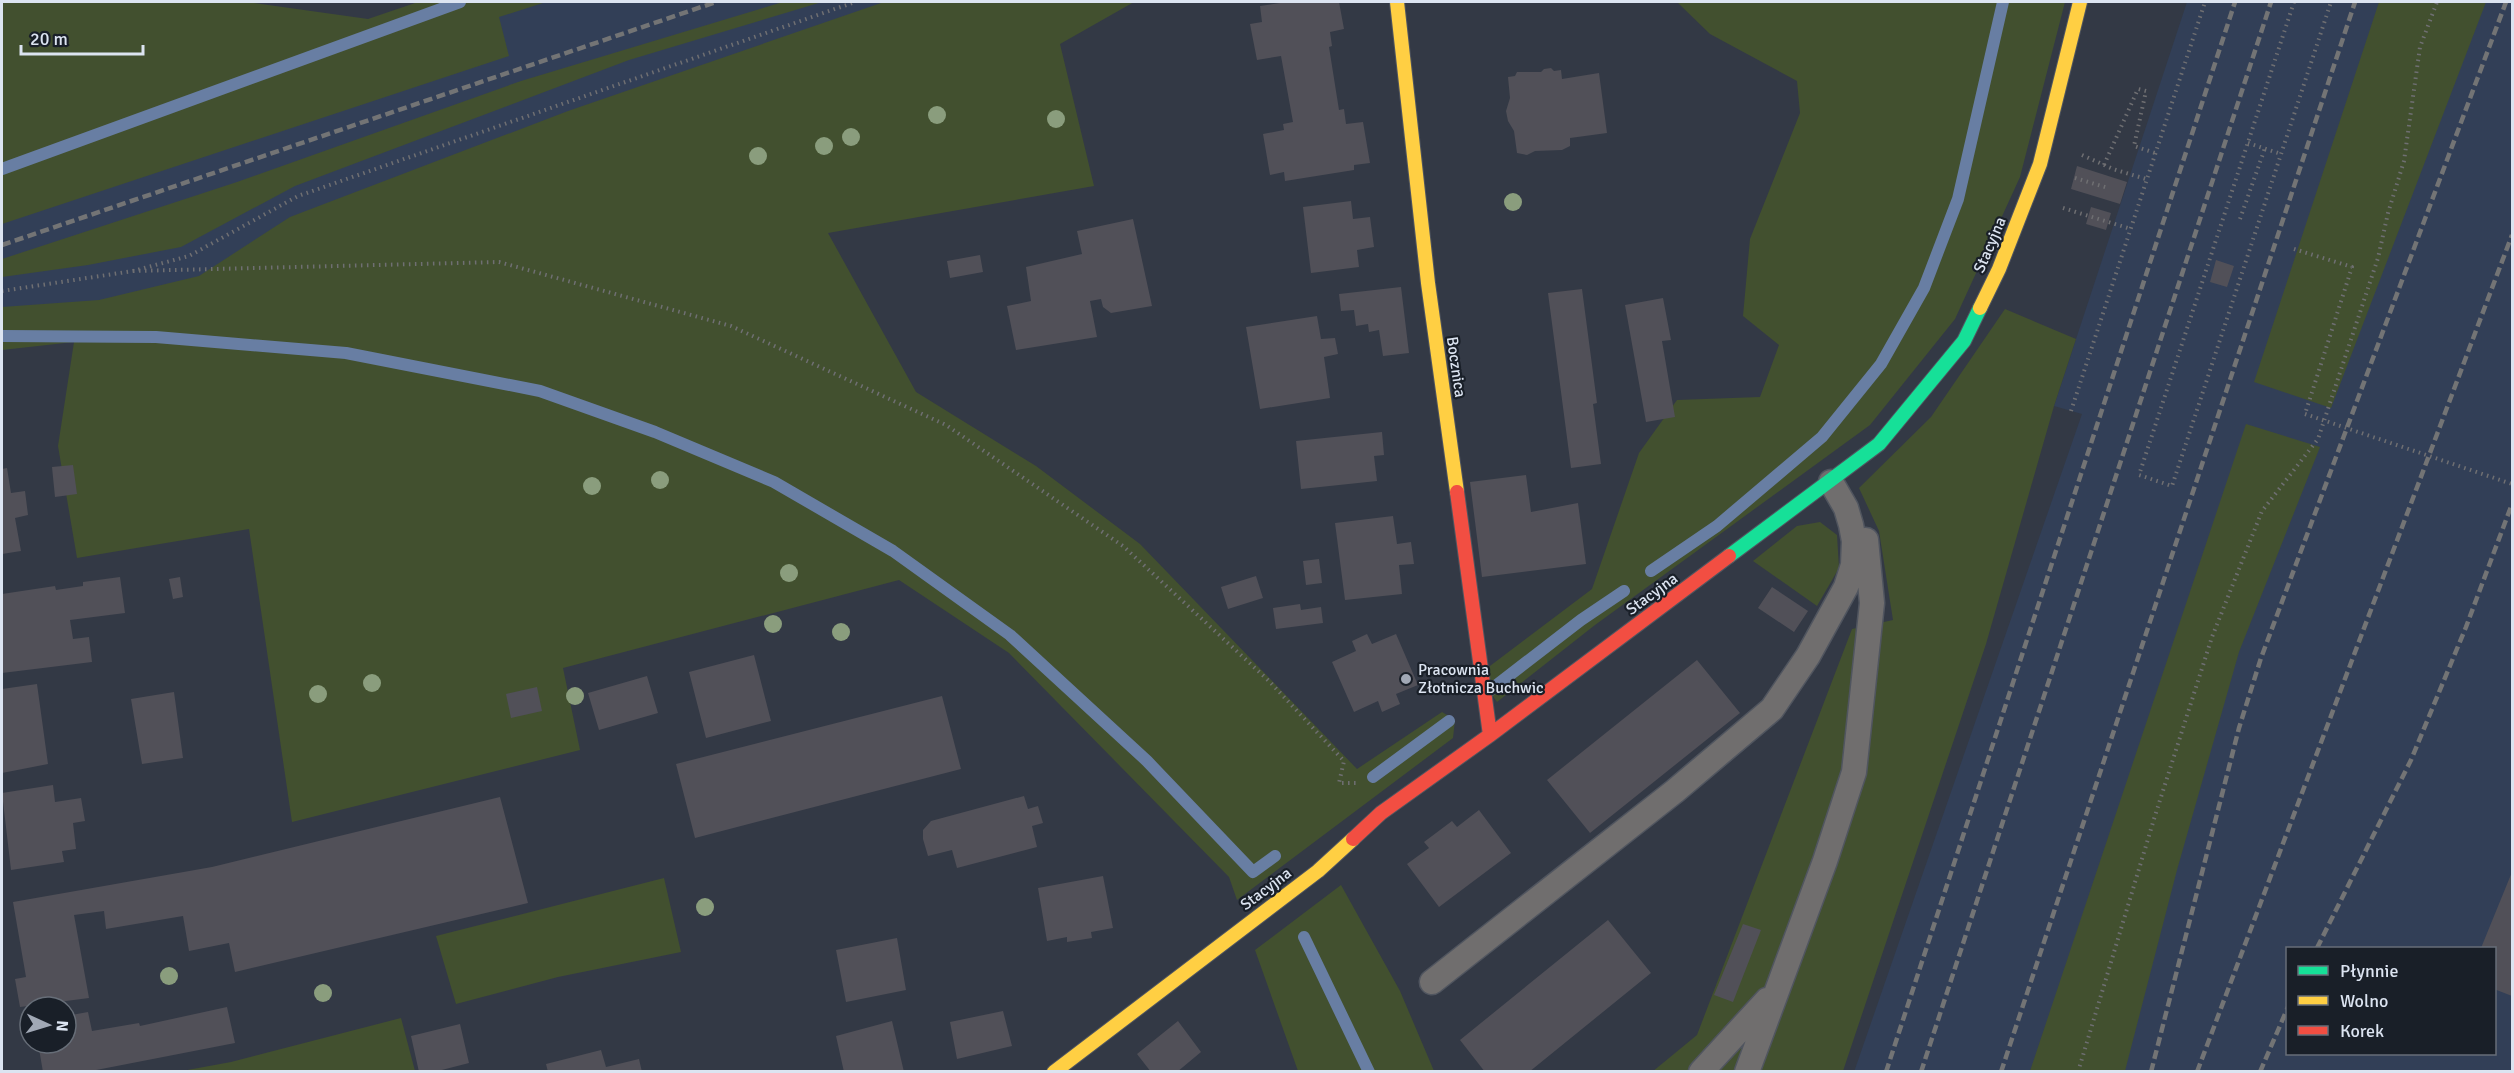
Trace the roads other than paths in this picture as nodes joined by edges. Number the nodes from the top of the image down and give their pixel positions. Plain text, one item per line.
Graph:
1 (1397, 2) edge
2 (2080, 2) edge
3 (1831, 482) junction
4 (1846, 508) junction
5 (1490, 735) junction
6 (1432, 982) dead end
7 (1775, 992) junction
8 (1054, 1071) edge
9 (1701, 1071) edge
10 (1747, 1071) edge

1 - 5 street, Bocznica
2 - 3 street, Stacyjna
3 - 4 lane
3 - 5 street, Stacyjna
4 - 6 lane
4 - 7 lane
5 - 8 street, Stacyjna
7 - 9 lane
7 - 10 lane

